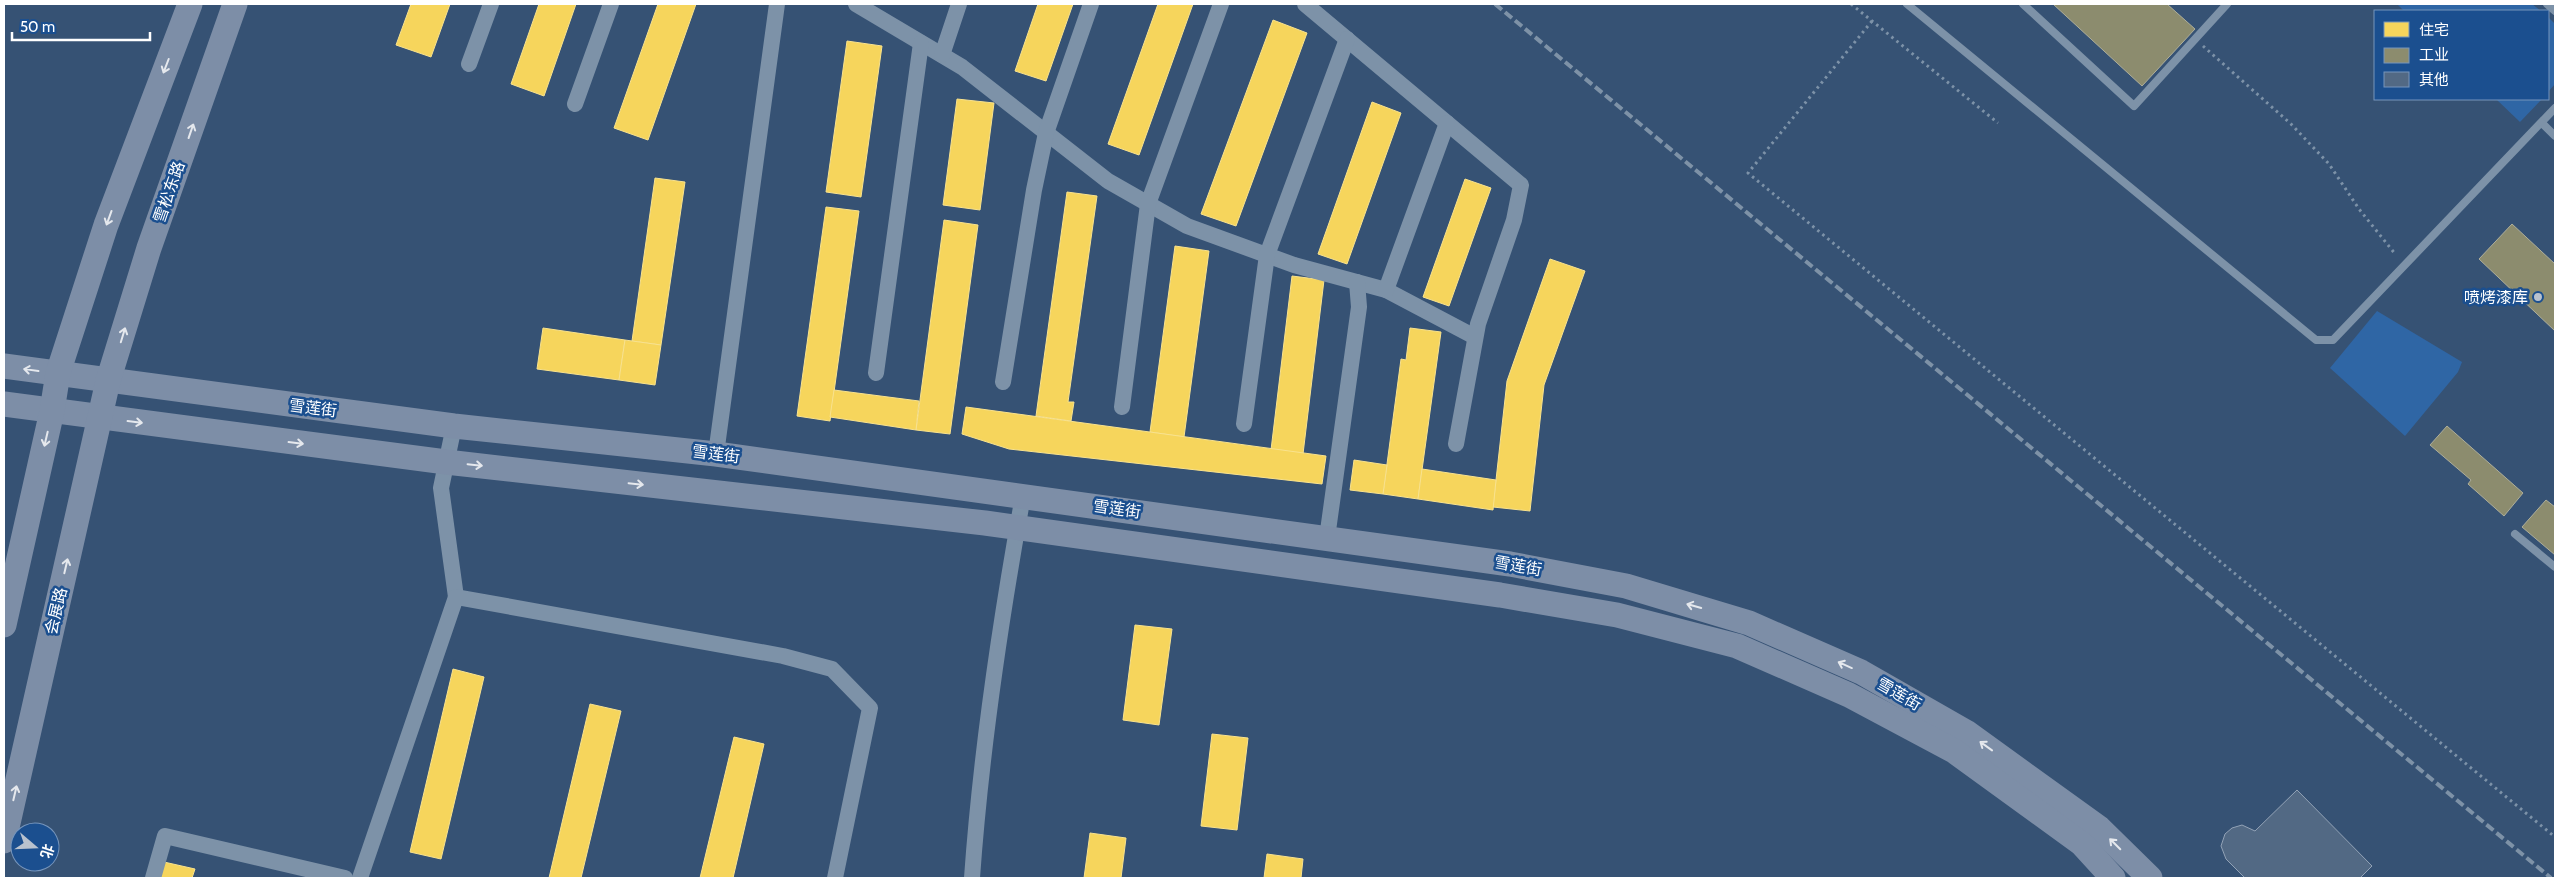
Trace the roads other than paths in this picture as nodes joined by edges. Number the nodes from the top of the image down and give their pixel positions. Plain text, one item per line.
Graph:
1 (190, 4) edge
2 (235, 4) edge
3 (491, 4) edge
4 (611, 4) edge
5 (777, 4) edge
6 (856, 4) edge
7 (959, 4) edge
8 (1091, 4) edge
9 (1221, 4) edge
10 (1305, 4) edge
11 (1907, 4) edge
12 (2022, 4) edge
13 (2227, 4) edge
14 (2547, 4) edge
15 (2555, 11) edge
16 (1347, 39) junction
17 (921, 43) junction
18 (942, 55) junction
19 (468, 64) dead end
20 (575, 104) dead end
21 (2555, 108) edge
22 (1447, 123) junction
23 (2542, 123) junction
24 (1046, 133) junction
25 (2555, 136) edge
26 (1148, 204) junction
27 (1267, 255) junction
28 (1357, 282) junction
29 (1386, 290) junction
30 (1475, 337) junction
31 (4, 366) edge
32 (58, 373) junction
33 (876, 373) dead end
34 (108, 382) junction
35 (1003, 382) dead end
36 (4, 404) edge
37 (1122, 407) dead end
38 (52, 410) junction
39 (100, 417) junction
40 (1244, 424) dead end
41 (454, 426) junction
42 (1456, 444) dead end
43 (716, 454) junction
44 (446, 462) junction
45 (1023, 496) junction
46 (1017, 528) junction
47 (2515, 534) dead end
48 (1328, 538) junction
49 (2555, 567) edge
50 (456, 597) junction
51 (4, 625) edge
52 (4, 841) edge
53 (153, 878) edge
54 (344, 878) edge
55 (360, 878) edge
56 (835, 878) edge
57 (972, 878) edge
58 (2113, 878) edge
59 (2150, 878) edge

1 -> 32 main road
34 -> 2 main road, 雪松东路
3 - 19 street
4 - 20 street
5 - 43 street
6 - 17 street
7 - 18 street
8 - 24 street
9 - 26 street
10 - 16 street
11 - 23 lane
12 - 13 lane
14 - 15 lane
16 - 22 street
16 - 27 street
17 - 18 street
17 - 33 street
18 - 24 street
21 - 23 lane
22 - 29 street
22 - 30 street
23 - 25 lane
24 - 26 street
24 - 35 street
26 - 27 street
26 - 37 street
27 - 28 street
27 - 40 street
28 - 29 street
28 - 48 street
29 - 30 street
30 - 42 street
32 -> 31 main road, 雪莲街
32 - 34 main road, 雪莲街
32 - 38 main road
34 - 39 main road, 会展路
34 - 41 main road, 雪莲街
36 - 38 main road, 雪莲街
38 - 39 main road, 雪莲街
38 -> 51 main road
39 -> 44 main road, 雪莲街
52 -> 39 main road, 会展路
41 - 43 main road, 雪莲街
41 - 44 street
43 - 45 main road, 雪莲街
44 -> 46 main road, 雪莲街
44 - 50 street
45 - 46 street
45 - 48 main road, 雪莲街
46 - 57 street
46 - 58 main road, 雪莲街
47 - 49 lane
59 -> 48 main road, 雪莲街
50 - 55 street
50 - 56 street
53 - 54 street

